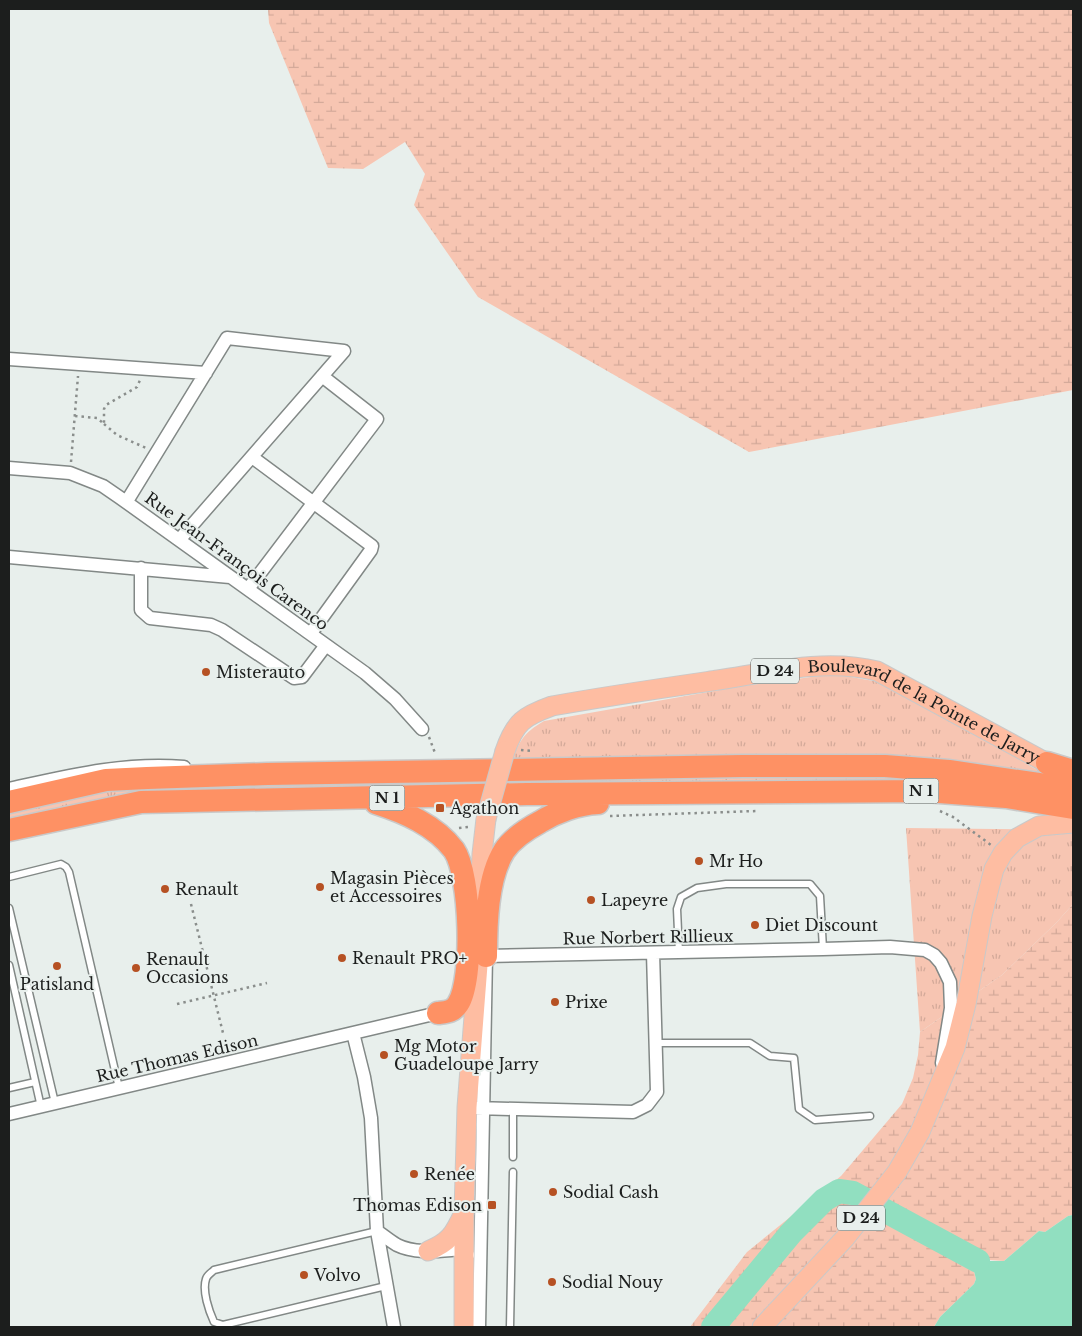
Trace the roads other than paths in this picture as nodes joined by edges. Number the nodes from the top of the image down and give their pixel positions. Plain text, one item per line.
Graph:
1 (9, 359) edge
2 (206, 373) junction
3 (322, 376) junction
4 (252, 457) junction
5 (9, 468) edge
6 (127, 501) junction
7 (314, 502) junction
8 (180, 539) junction
9 (9, 557) edge
10 (141, 568) junction
11 (230, 577) junction
12 (248, 589) junction
13 (311, 633) junction
14 (326, 644) junction
15 (422, 729) dead end
16 (1047, 763) joint
17 (1073, 772) edge
18 (267, 774) junction
19 (9, 789) edge
20 (1073, 789) edge
21 (363, 798) junction
22 (764, 801) junction
23 (9, 802) edge
24 (1073, 808) edge
25 (1073, 823) edge
26 (9, 830) edge
27 (9, 877) edge
28 (9, 908) edge
29 (822, 950) junction
30 (653, 953) junction
31 (679, 953) junction
32 (486, 956) junction
33 (9, 965) edge
34 (438, 1014) joint
35 (353, 1034) junction
36 (656, 1043) junction
37 (35, 1082) junction
38 (9, 1088) edge
39 (119, 1088) junction
40 (937, 1093) junction
41 (55, 1103) junction
42 (41, 1107) junction
43 (475, 1108) junction
44 (513, 1109) junction
45 (9, 1114) edge
46 (870, 1116) dead end
47 (513, 1157) dead end
48 (513, 1172) dead end
49 (464, 1212) junction
50 (377, 1231) junction
51 (465, 1249) junction
52 (428, 1251) junction
53 (480, 1282) junction
54 (386, 1286) junction
55 (394, 1327) edge
56 (464, 1327) edge
57 (479, 1327) edge
58 (510, 1327) edge
59 (762, 1327) edge

1 - 2 street
2 - 3 street
2 - 6 street
3 - 4 street
3 - 7 street
4 - 7 street
4 - 8 street
5 - 6 street, Rue Jean-François Carenco
6 - 8 street, Rue Jean-François Carenco
7 - 12 street
7 - 13 street
8 - 11 street, Rue Jean-François Carenco
9 - 10 street
10 - 11 street
10 - 14 street
11 - 12 street, Rue Jean-François Carenco
12 - 13 street, Rue Jean-François Carenco
13 - 14 street, Rue Jean-François Carenco
14 - 15 street, Rue Jean-François Carenco
16 - 17 highway
16 - 43 main road, Boulevard de la Pointe de Jarry / D 24, bridge
18 - 19 street
18 - 20 highway, N 1
18 - 23 highway, N 1
21 - 22 highway, N 1
21 - 26 highway, N 1
21 - 34 highway
22 - 24 highway, N 1
22 - 32 highway
25 - 40 main road, D 24
27 - 39 lane
28 - 41 lane
29 - 31 street, Rue Norbert Rillieux
29 - 31 lane
29 - 40 street, Rue Norbert Rillieux
30 - 31 street, Rue Norbert Rillieux
30 - 32 street, Rue Norbert Rillieux
30 - 36 street
32 - 43 street, Boulevard de la Pointe de Jarry / D 24
33 - 37 lane
34 - 35 street, Rue Thomas Edison
35 - 39 street, Rue Thomas Edison
35 - 50 street
36 - 44 street
36 - 46 lane
37 - 38 lane
37 - 42 lane
39 - 41 street, Rue Thomas Edison
40 - 59 main road, D 24
41 - 42 street, Rue Thomas Edison
42 - 45 street, Rue Thomas Edison
43 - 44 street
43 - 49 main road, Boulevard de la Pointe de Jarry / D 24
43 - 53 street, Boulevard de la Pointe de Jarry / D 24
44 - 47 lane
48 - 58 lane
49 - 51 main road, Boulevard de la Pointe de Jarry / D 24
49 - 52 main road
50 - 52 street
50 - 54 street
50 - 54 lane
51 - 52 street
51 - 53 street
51 - 56 main road, Boulevard de la Pointe de Jarry / D 24
53 - 57 street, Boulevard de la Pointe de Jarry / D 24
54 - 55 street

